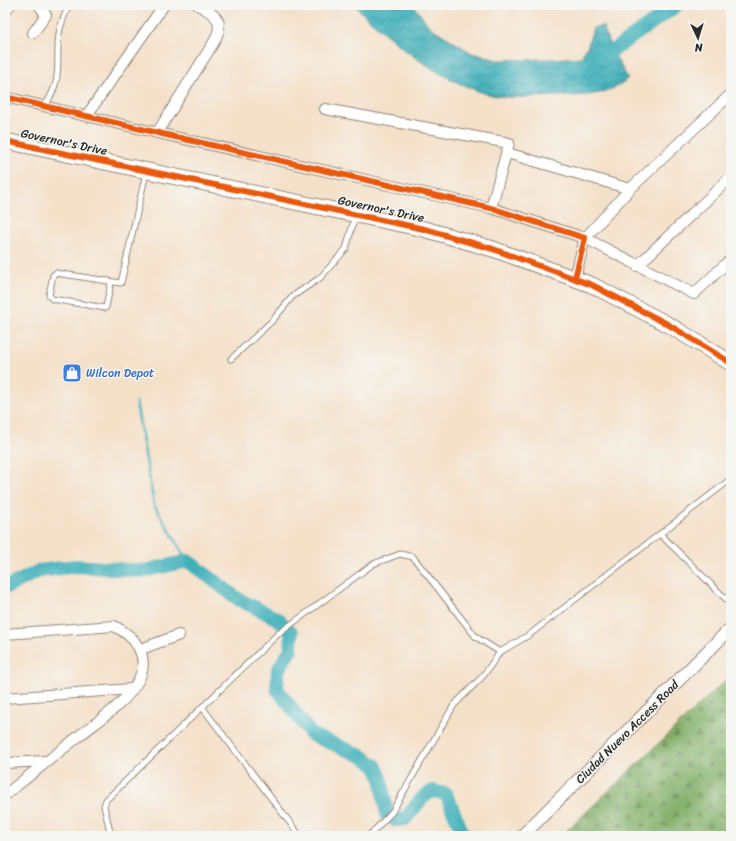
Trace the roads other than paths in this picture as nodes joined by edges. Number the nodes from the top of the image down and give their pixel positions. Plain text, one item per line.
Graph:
1 (10, 5) edge
2 (39, 5) edge
3 (69, 5) edge
4 (164, 5) edge
5 (198, 5) edge
6 (5, 11) edge
7 (33, 33) dead end
8 (731, 94) edge
9 (5, 97) edge
10 (45, 106) junction
11 (325, 109) dead end
12 (87, 115) junction
13 (157, 133) junction
14 (5, 141) edge
15 (507, 154) junction
16 (146, 171) junction
17 (731, 177) edge
18 (630, 189) junction
19 (491, 208) junction
20 (355, 215) junction
21 (585, 238) junction
22 (731, 259) edge
23 (637, 266) junction
24 (575, 278) junction
25 (111, 283) junction
26 (231, 359) dead end
27 (731, 363) edge
28 (731, 479) edge
29 (660, 534) junction
30 (731, 604) edge
31 (731, 628) edge
32 (5, 634) edge
33 (179, 635) dead end
34 (141, 650) junction
35 (500, 652) junction
36 (132, 690) junction
37 (5, 698) edge
38 (202, 707) junction
39 (47, 761) junction
40 (5, 763) edge
41 (5, 795) edge
42 (111, 836) edge
43 (300, 836) edge
44 (369, 836) edge
45 (522, 836) edge

1 - 6 street
2 - 7 street
3 - 10 lane
4 - 12 street
5 - 13 street
8 - 18 street
9 - 10 street
10 - 12 street
11 - 15 street
12 - 13 street
13 - 19 street
14 - 16 main road, Governor's Drive
15 - 18 street
15 - 19 street
16 - 20 main road, Governor's Drive
16 - 25 lane
17 - 23 street
18 - 21 street
19 - 21 street
20 - 24 main road, Governor's Drive
20 - 26 lane
21 - 23 street
21 - 24 street
22 - 23 street
24 - 27 main road, Governor's Drive
25 - 25 lane
28 - 29 lane
29 - 30 lane
29 - 35 lane
31 - 45 street, Ciudad Nuevo Access Road
32 - 34 street
33 - 34 street
34 - 36 street
35 - 38 lane
35 - 44 lane
36 - 37 street
36 - 39 street
38 - 42 lane
38 - 43 lane
39 - 40 street
39 - 41 street

